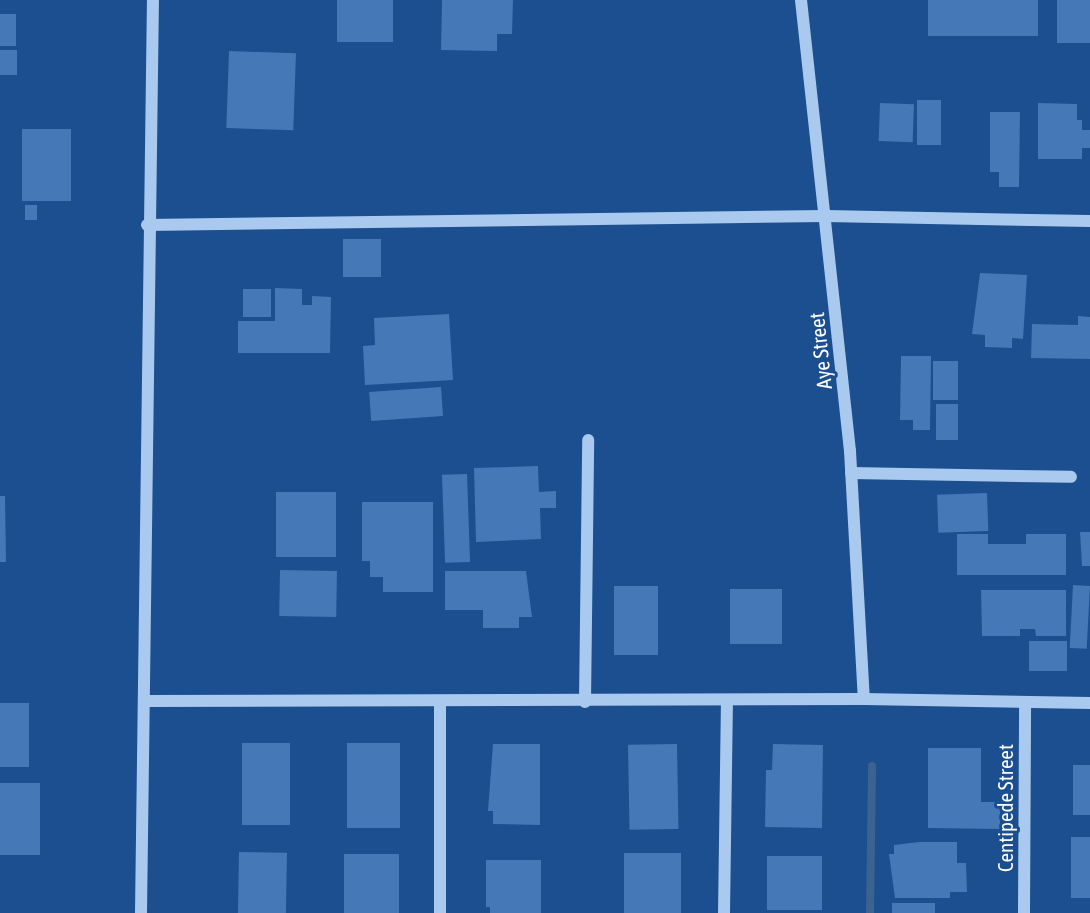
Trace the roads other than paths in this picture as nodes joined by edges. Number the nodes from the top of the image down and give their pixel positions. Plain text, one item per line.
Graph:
1 (153, 0) edge
2 (801, 0) edge
3 (826, 216) junction
4 (1090, 221) edge
5 (147, 225) junction
6 (588, 440) dead end
7 (851, 473) junction
8 (1071, 477) dead end
9 (864, 699) junction
10 (144, 701) junction
11 (727, 701) junction
12 (585, 702) junction
13 (1025, 702) junction
14 (440, 703) junction
15 (1090, 703) edge
16 (141, 913) edge
17 (440, 913) edge
18 (724, 913) edge
19 (1024, 913) edge

1 - 5 street
2 - 3 street, Aye Street
3 - 4 street
3 - 5 street
3 - 7 street, Aye Street
5 - 10 street
6 - 12 street
7 - 8 street
7 - 9 street, Aye Street
9 - 11 street
9 - 13 street
10 - 14 street
10 - 16 street
11 - 12 street
11 - 18 street
12 - 14 street
13 - 15 street
13 - 19 street, Centipede Street
14 - 17 street

